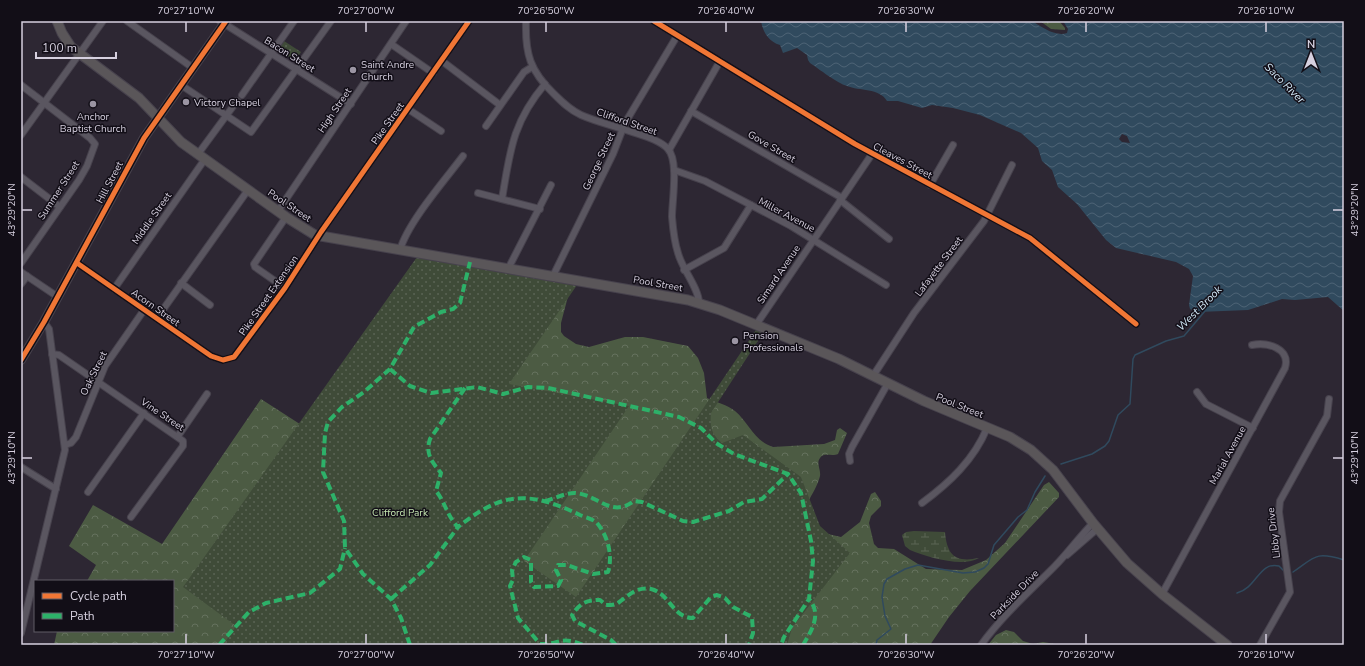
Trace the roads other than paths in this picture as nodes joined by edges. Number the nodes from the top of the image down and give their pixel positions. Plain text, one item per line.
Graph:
1 (57, 21) edge
2 (103, 21) edge
3 (127, 21) edge
4 (294, 21) edge
5 (331, 21) edge
6 (406, 21) edge
7 (469, 21) edge
8 (526, 21) edge
9 (654, 21) edge
10 (223, 22) edge
11 (677, 36) junction
12 (391, 44) junction
13 (79, 54) junction
14 (271, 54) junction
15 (442, 60) junction
16 (720, 61) junction
17 (532, 66) junction
18 (193, 68) junction
19 (296, 70) junction
20 (433, 73) junction
21 (545, 84) junction
22 (21, 85) edge
23 (181, 85) junction
24 (242, 95) dead end
25 (237, 101) dead end
26 (44, 103) junction
27 (351, 104) junction
28 (500, 105) junction
29 (408, 109) junction
30 (691, 111) junction
31 (226, 116) junction
32 (158, 119) junction
33 (486, 126) dead end
34 (623, 128) junction
35 (441, 131) dead end
36 (21, 135) edge
37 (953, 145) dead end
38 (669, 150) junction
39 (872, 154) junction
40 (463, 156) dead end
41 (202, 157) junction
42 (1012, 165) dead end
43 (674, 170) junction
44 (21, 177) edge
45 (551, 185) dead end
46 (930, 185) junction
47 (248, 190) junction
48 (478, 193) dead end
49 (841, 199) junction
50 (502, 200) junction
51 (750, 206) junction
52 (60, 207) junction
53 (540, 210) junction
54 (278, 211) junction
55 (987, 215) junction
56 (286, 217) junction
57 (319, 236) junction
58 (814, 239) junction
59 (889, 239) dead end
60 (400, 250) junction
61 (77, 262) junction
62 (21, 263) edge
63 (508, 269) junction
64 (684, 270) junction
65 (21, 272) edge
66 (27, 276) junction
67 (553, 276) junction
68 (181, 283) junction
69 (21, 284) edge
70 (886, 286) dead end
71 (285, 288) junction
72 (114, 289) junction
73 (58, 297) junction
74 (699, 303) junction
75 (210, 305) dead end
76 (144, 310) junction
77 (157, 318) junction
78 (44, 322) junction
79 (1136, 324) dead end
80 (756, 325) junction
81 (1252, 345) dead end
82 (24, 348) edge
83 (52, 354) junction
84 (21, 360) edge
85 (227, 360) joint
86 (873, 376) junction
87 (98, 383) junction
88 (888, 383) junction
89 (1197, 392) dead end
90 (207, 394) dead end
91 (1328, 399) dead end
92 (144, 414) junction
93 (987, 428) junction
94 (1253, 428) junction
95 (178, 436) junction
96 (65, 446) junction
97 (850, 461) dead end
98 (21, 468) edge
99 (56, 489) junction
100 (88, 492) dead end
101 (922, 503) dead end
102 (131, 517) dead end
103 (1095, 526) junction
104 (34, 580) edge
105 (34, 580) edge
106 (1162, 594) junction
107 (21, 634) edge
108 (981, 645) edge
109 (1227, 645) edge
110 (1260, 645) edge

1 - 13 main road, Pool Street
2 - 13 street
3 - 18 street
4 - 14 street
5 - 19 street
6 - 12 street, High Street
7 - 15 street, Pike Street
8 - 17 street, Clifford Street
9 - 11 street, Cleaves Street
10 - 14 street, Bacon Street
10 - 18 street, Hill Street
11 - 16 street, Cleaves Street
11 - 34 street, George Street
12 - 20 street
12 - 27 street, High Street
13 - 26 street
13 - 32 main road, Pool Street
14 - 19 street, Bacon Street
14 - 24 street
15 - 20 street, Pike Street
15 - 28 street
16 - 30 street
16 - 39 street, Cleaves Street
17 - 21 street, Clifford Street
17 - 28 street
18 - 23 street, Hill Street
19 - 27 street, Bacon Street
19 - 31 street
20 - 29 street, Pike Street
21 - 34 street, Clifford Street
21 - 50 street
22 - 26 street, Summer Street
23 - 31 street
23 - 32 street, Hill Street
25 - 31 street, Middle Street
26 - 36 street
26 - 52 street, Summer Street
27 - 54 street, High Street
28 - 33 street
29 - 35 street
29 - 57 street, Pike Street
30 - 38 street
30 - 49 street, Gove Street
31 - 41 street, Middle Street
32 - 41 main road, Pool Street
32 - 61 street, Hill Street
34 - 38 street, Clifford Street
34 - 67 street, George Street
37 - 46 street
38 - 43 street
39 - 46 street, Cleaves Street
39 - 49 street, Simard Avenue
40 - 60 street
41 - 47 main road, Pool Street
41 - 72 street, Middle Street
42 - 55 street, Lafayette Street
43 - 51 street, Miller Avenue
43 - 64 street
44 - 52 street
45 - 53 street
46 - 55 street, Cleaves Street
47 - 54 main road, Pool Street
47 - 68 street
48 - 50 street
49 - 58 street, Simard Avenue
49 - 59 street, Gove Street
50 - 53 street
51 - 58 street, Miller Avenue
51 - 64 street
52 - 62 street, Summer Street
53 - 63 street
54 - 56 main road, Pool Street
55 - 79 street, Cleaves Street
55 - 86 street, Lafayette Street
56 - 57 main road, Pool Street
56 - 71 street
57 - 60 main road, Pool Street
57 - 71 street, Pike Street Extension
58 - 70 street, Miller Avenue
58 - 80 street, Simard Avenue
60 - 63 main road, Pool Street
61 - 72 street, Acorn Street
61 - 73 street, Hill Street
63 - 67 main road, Pool Street
64 - 74 street
65 - 66 street
66 - 69 street
66 - 73 street
67 - 74 main road, Pool Street
68 - 75 street
68 - 77 street
71 - 85 street, Pike Street Extension
72 - 76 street, Acorn Street
73 - 78 street, Hill Street
74 - 80 main road, Pool Street
76 - 77 street, Acorn Street
76 - 87 street, Oak Street
77 - 85 street, Acorn Street
78 - 82 street, Hill Street
78 - 83 street
80 - 86 main road, Pool Street
81 - 94 street, Marial Avenue
82 - 84 street, Hill Street
83 - 87 street, Vine Street
83 - 96 street
86 - 88 main road, Pool Street
87 - 92 street, Vine Street
87 - 96 street, Oak Street
88 - 93 main road, Pool Street
88 - 97 street
89 - 94 street
90 - 95 street
91 - 110 street, Libby Drive
92 - 95 street, Vine Street
92 - 100 street
93 - 101 street
93 - 103 main road, Pool Street
94 - 106 street, Marial Avenue
95 - 102 street, Vine Street
96 - 99 street
98 - 99 street
99 - 105 street
103 - 106 main road, Pool Street
103 - 108 street, Parkside Drive
104 - 107 street
106 - 109 main road, Pool Street

